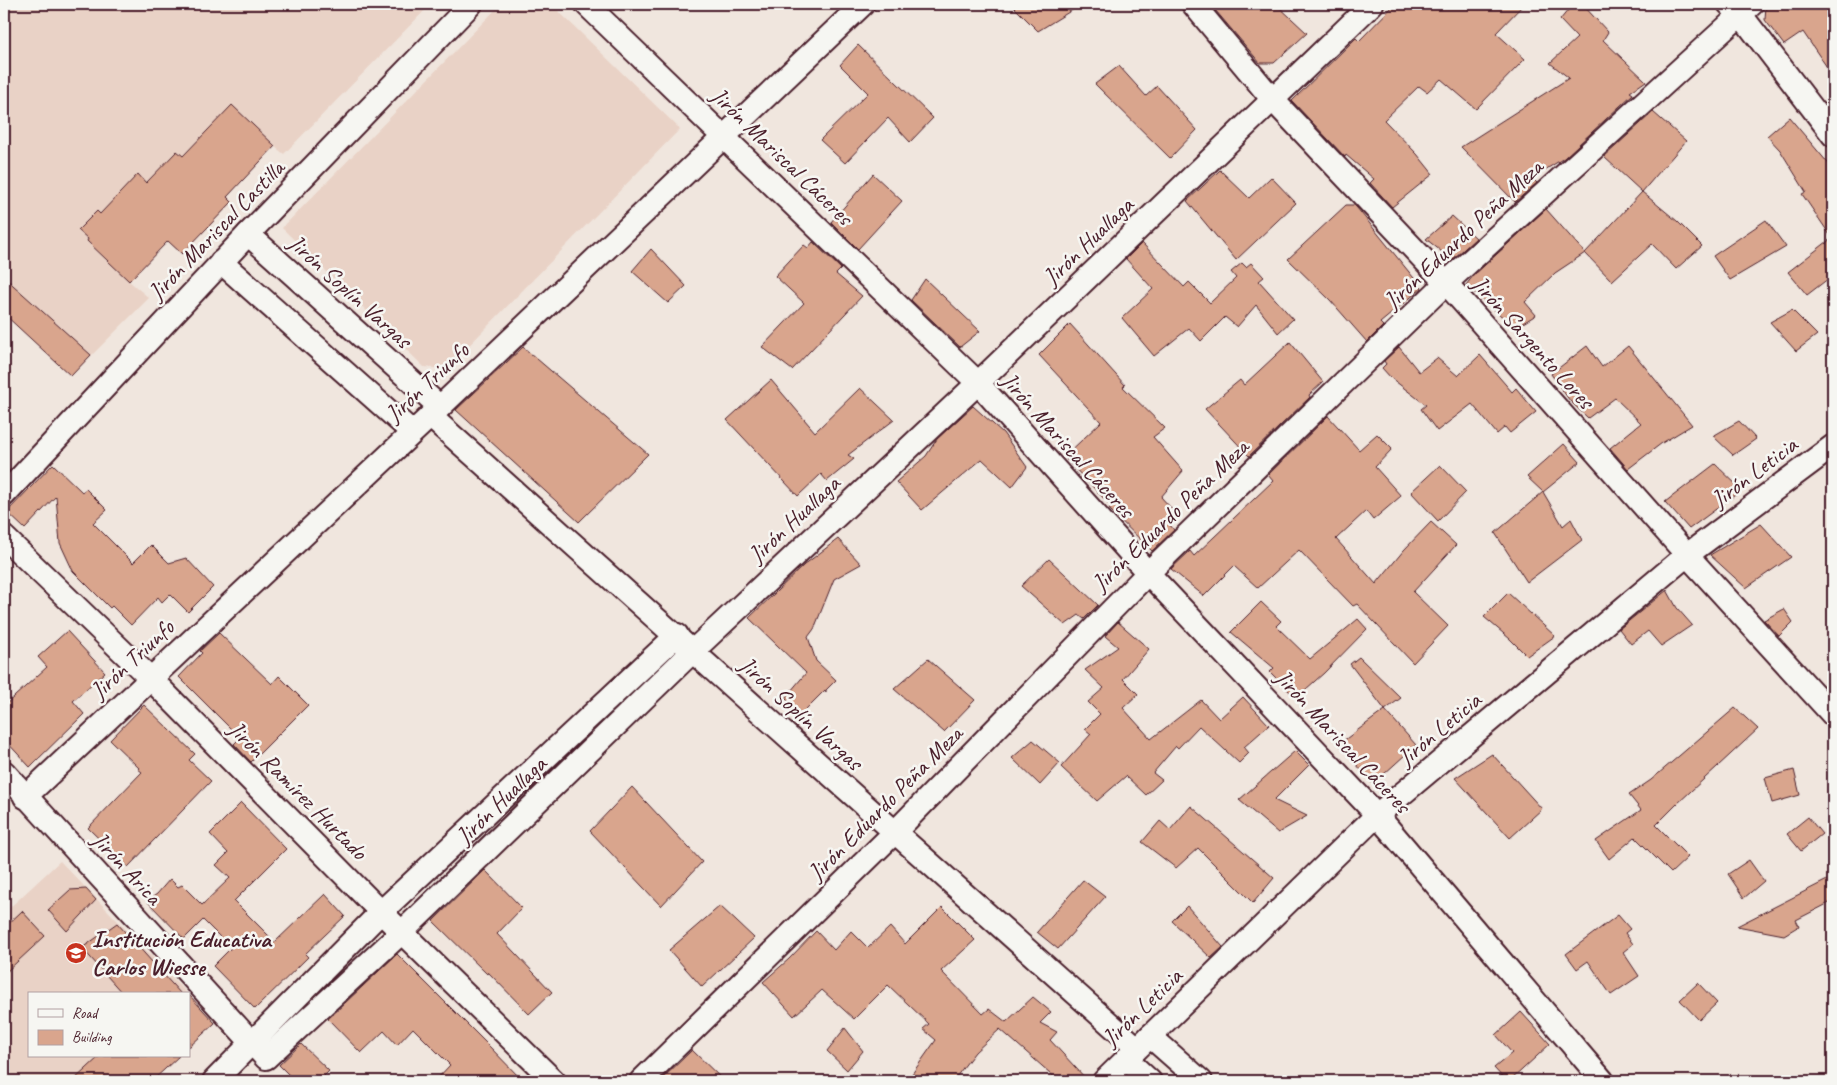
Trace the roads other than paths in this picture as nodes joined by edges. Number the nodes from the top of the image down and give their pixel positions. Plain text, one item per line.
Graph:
1 (471, 4) edge
2 (586, 4) edge
3 (863, 4) edge
4 (1193, 4) edge
5 (1372, 4) edge
6 (1741, 8) edge
7 (1273, 100) junction
8 (1833, 135) edge
9 (723, 136) junction
10 (248, 234) junction
11 (221, 262) junction
12 (1446, 283) junction
13 (978, 382) junction
14 (435, 411) junction
15 (412, 432) junction
16 (1833, 446) edge
17 (4, 495) edge
18 (4, 536) edge
19 (1687, 555) junction
20 (1148, 572) junction
21 (677, 635) junction
22 (693, 651) junction
23 (150, 678) junction
24 (1833, 715) edge
25 (4, 772) edge
26 (25, 797) junction
27 (1377, 815) junction
28 (894, 833) junction
29 (381, 912) junction
30 (402, 932) junction
31 (252, 1042) junction
32 (1138, 1048) junction
33 (214, 1081) edge
34 (554, 1081) edge
35 (641, 1081) edge
36 (1104, 1081) edge
37 (1150, 1081) edge
38 (1201, 1081) edge
39 (1604, 1081) edge

1 - 10 street, Jirón Mariscal Castilla
2 - 9 street, Jirón Mariscal Cáceres
3 - 9 street, Jirón Triunfo
4 - 7 street, Jirón Sargento Lores
5 - 7 street, Jirón Huallaga
6 - 8 street
6 - 12 street, Jirón Eduardo Peña Meza
7 - 12 street, Jirón Sargento Lores
7 - 13 street, Jirón Huallaga
9 - 13 street, Jirón Mariscal Cáceres
9 - 14 street, Jirón Triunfo
10 - 11 street, Jirón Mariscal Castilla
10 - 14 street, Jirón Soplín Vargas
11 - 15 street
11 - 17 street, Jirón Mariscal Castilla
12 - 19 street, Jirón Sargento Lores
12 - 20 street, Jirón Eduardo Peña Meza
13 - 20 street, Jirón Mariscal Cáceres
13 - 22 street, Jirón Huallaga
14 - 15 street, Jirón Triunfo
14 - 21 street, Jirón Soplín Vargas
15 - 23 street, Jirón Triunfo
16 - 19 street, Jirón Leticia
18 - 23 street, Jirón Ramírez Hurtado
19 - 24 street, Jirón Sargento Lores
19 - 27 street, Jirón Leticia
20 - 27 street, Jirón Mariscal Cáceres
20 - 28 street, Jirón Eduardo Peña Meza
21 - 22 street, Jirón Soplín Vargas
21 - 29 street, Jirón Huallaga
22 - 28 street, Jirón Soplín Vargas
22 - 30 street, Jirón Huallaga
23 - 26 street, Jirón Triunfo
23 - 29 street, Jirón Ramírez Hurtado
25 - 26 street, Jirón Arica
26 - 31 street, Jirón Arica
27 - 32 street, Jirón Leticia
27 - 39 street, Jirón Mariscal Cáceres
28 - 32 street, Jirón Soplín Vargas
28 - 35 street, Jirón Eduardo Peña Meza
29 - 30 street, Jirón Ramírez Hurtado
29 - 31 street, Jirón Huallaga
30 - 31 street, Jirón Huallaga
30 - 34 street, Jirón Ramírez Hurtado
31 - 33 street, Jirón Huallaga
32 - 36 street, Jirón Leticia
32 - 37 street, Jirón Soplín Vargas
32 - 38 street, Jirón Soplín Vargas

